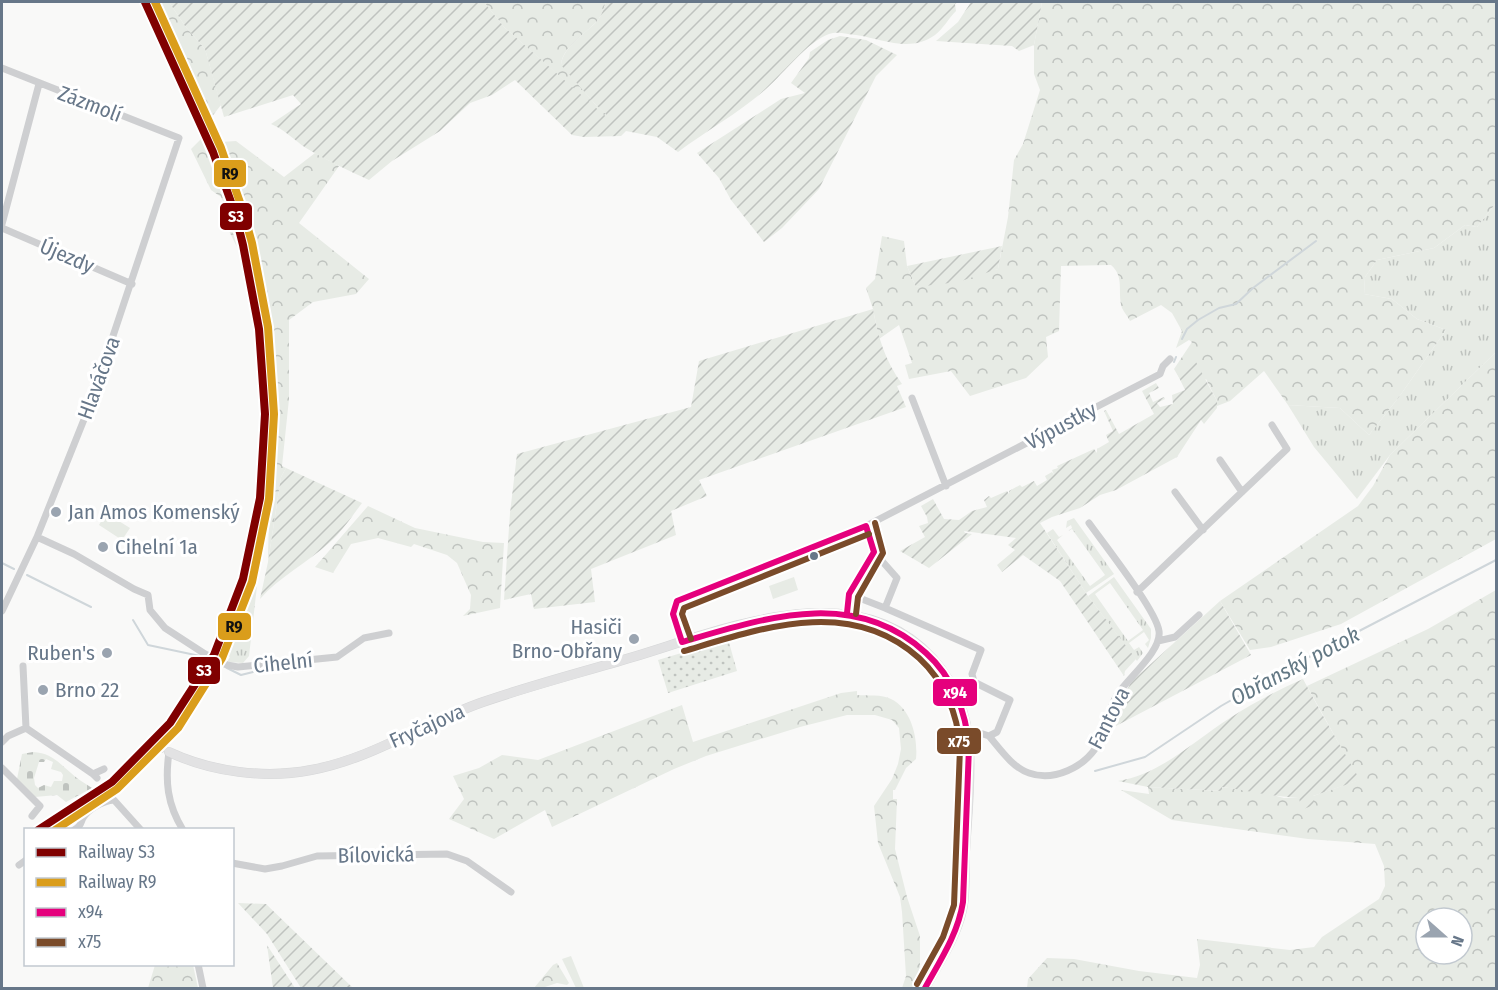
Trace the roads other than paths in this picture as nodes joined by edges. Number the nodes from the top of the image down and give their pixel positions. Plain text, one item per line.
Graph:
1 (2, 68) edge
2 (39, 84) junction
3 (179, 138) joint
4 (2, 226) edge
5 (132, 284) junction
6 (1170, 359) dead end
7 (912, 398) dead end
8 (1272, 425) dead end
9 (1220, 460) dead end
10 (946, 486) junction
11 (1175, 492) dead end
12 (1242, 492) junction
13 (1089, 523) dead end
14 (866, 526) junction
15 (1203, 530) junction
16 (37, 537) junction
17 (874, 552) junction
18 (1137, 592) junction
19 (849, 594) junction
20 (885, 608) junction
21 (2, 610) edge
22 (847, 613) junction
23 (1199, 615) dead end
24 (388, 633) dead end
25 (1158, 641) junction
26 (682, 642) junction
27 (23, 666) dead end
28 (26, 728) junction
29 (968, 729) junction
30 (989, 736) junction
31 (2, 742) edge
32 (163, 749) joint
33 (2, 768) edge
34 (104, 768) dead end
35 (32, 816) dead end
36 (77, 828) edge
37 (139, 828) edge
38 (182, 828) edge
39 (234, 863) edge
40 (511, 892) dead end
41 (198, 966) edge
42 (203, 988) edge
43 (925, 988) edge

1 - 2 street, Zázmolí
2 - 3 street, Zázmolí
2 - 4 street
3 - 5 street, Hlaváčova
4 - 5 street, Újezdy
5 - 16 street, Hlaváčova
6 - 10 street, Výpustky
7 - 10 street
8 - 12 street
9 - 12 street
10 - 14 street, Výpustky
11 - 15 street
12 - 15 street
13 - 18 street
14 - 17 street
14 - 26 street
15 - 18 street
16 - 21 street, Hlaváčova
16 - 24 street, Cihelní
17 - 19 street
17 - 20 street
18 - 25 street
19 - 20 street
19 - 22 street
20 - 30 street
22 - 26 main road, Fryčajova
22 - 29 main road, Fryčajova
23 - 25 street, Fantova
25 - 30 street, Fantova
26 - 32 main road, Fryčajova
27 - 28 street
28 - 31 street
28 - 34 street
29 - 30 street
29 - 43 main road, Fryčajova
32 - 38 street
33 - 35 street
36 - 37 street
39 - 40 street, Bílovická
41 - 42 street

